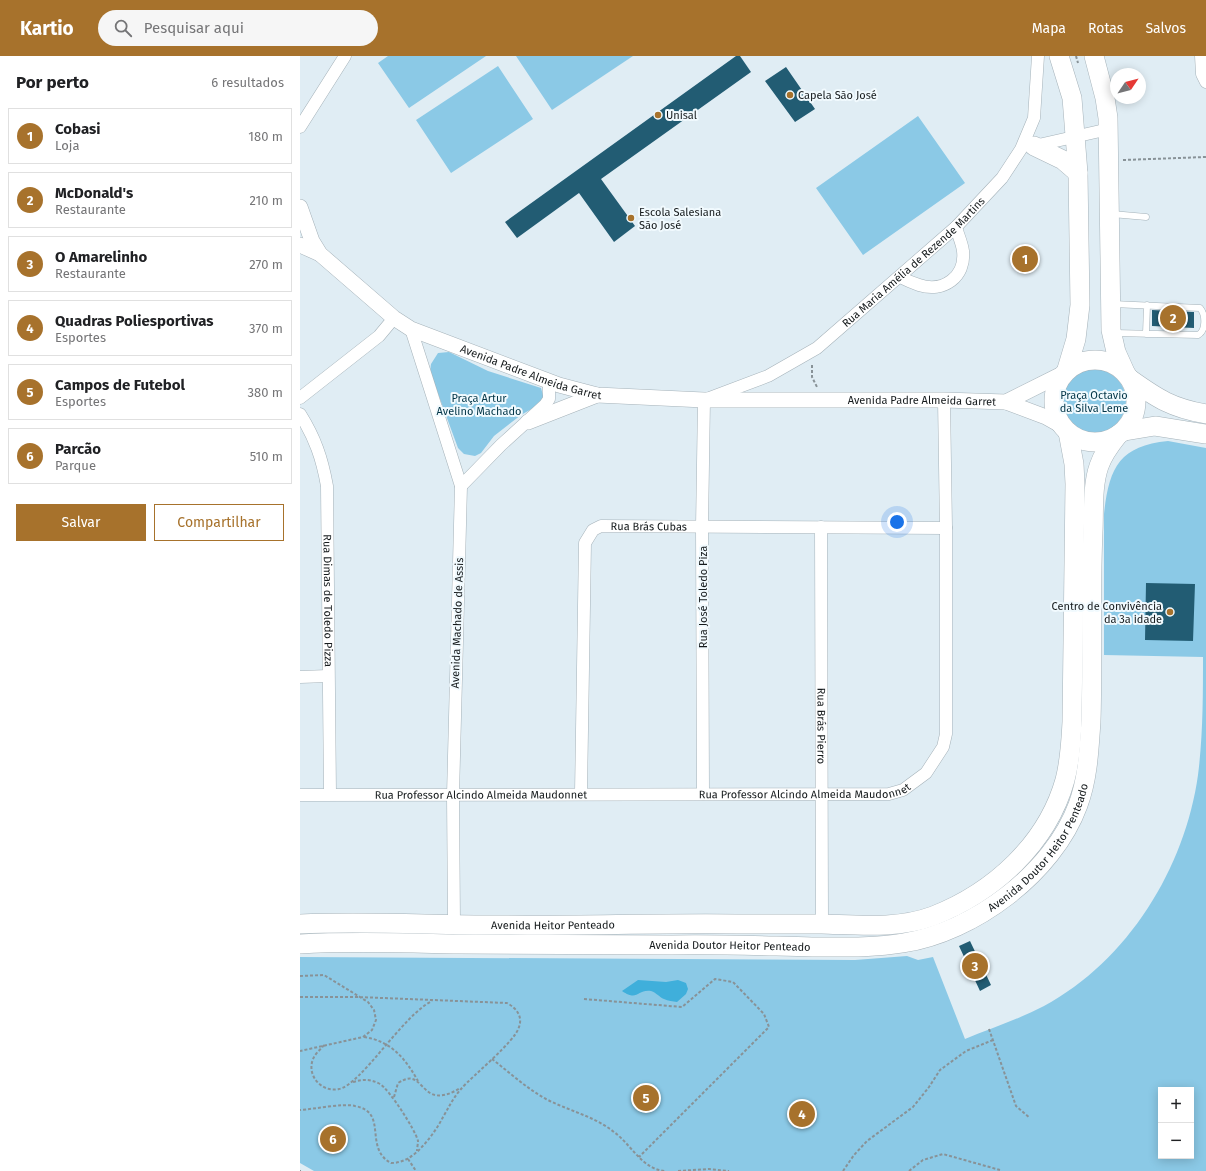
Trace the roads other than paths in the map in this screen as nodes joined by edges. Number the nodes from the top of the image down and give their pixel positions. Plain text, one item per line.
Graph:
1 (344, 56) edge
2 (1038, 56) edge
3 (1059, 56) edge
4 (1094, 56) edge
5 (1201, 56) edge
6 (1206, 82) edge
7 (300, 127) edge
8 (1108, 129) junction
9 (1076, 136) junction
10 (1027, 148) junction
11 (1109, 165) junction
12 (1077, 169) junction
13 (300, 207) edge
14 (1109, 214) junction
15 (1146, 217) dead end
16 (956, 227) junction
17 (300, 246) edge
18 (320, 254) junction
19 (900, 277) junction
20 (1109, 304) junction
21 (1147, 305) junction
22 (394, 318) junction
23 (411, 329) junction
24 (1111, 333) junction
25 (1146, 334) junction
26 (1065, 372) junction
27 (1128, 376) junction
28 (549, 382) junction
29 (598, 395) junction
30 (300, 398) edge
31 (704, 400) junction
32 (944, 400) junction
33 (1006, 402) junction
34 (300, 414) edge
35 (1206, 414) edge
36 (528, 422) junction
37 (1065, 429) junction
38 (1122, 433) junction
39 (1206, 434) edge
40 (461, 486) junction
41 (702, 527) junction
42 (821, 527) junction
43 (946, 528) junction
44 (328, 676) junction
45 (300, 677) edge
46 (581, 793) junction
47 (330, 794) junction
48 (704, 794) junction
49 (300, 795) edge
50 (453, 795) junction
51 (822, 795) junction
52 (300, 924) edge
53 (454, 924) junction
54 (814, 924) junction
55 (300, 944) edge
56 (642, 945) joint

1 - 7 street
2 - 10 street, Rua Maria Amélia de Rezende Martins
3 - 9 main road
4 - 8 main road
5 - 6 street
8 - 9 street
8 - 11 main road
9 - 10 street
9 - 12 main road
10 - 12 main road
10 - 16 street, Rua Maria Amélia de Rezende Martins
11 - 12 main road
11 - 14 main road
12 - 26 main road
13 - 18 street, Avenida Padre Almeida Garret
14 - 15 lane
14 - 20 main road
16 - 19 street, Rua Maria Amélia de Rezende Martins
16 - 19 street
17 - 18 street
18 - 22 street, Avenida Padre Almeida Garret
19 - 31 street, Rua Maria Amélia de Rezende Martins
20 - 21 lane
20 - 24 main road
21 - 25 lane
21 - 25 lane
22 - 23 street, Avenida Padre Almeida Garret
22 - 30 street
23 - 28 street, Avenida Padre Almeida Garret
23 - 40 street, Avenida Machado de Assis
24 - 25 lane
24 - 27 main road
26 - 27 main road
26 - 33 street, Avenida Padre Almeida Garret
26 - 37 main road
27 - 35 main road
27 - 38 main road
28 - 29 street, Avenida Padre Almeida Garret
28 - 36 street
29 - 31 street, Avenida Padre Almeida Garret
29 - 36 street
31 - 32 street, Avenida Padre Almeida Garret
31 - 41 street, Rua José Toledo Piza
32 - 33 street, Avenida Padre Almeida Garret
32 - 43 street, Rua Professor Alcindo Almeida Maudonnet
33 - 37 street
34 - 44 street, Rua Dimas de Toledo Pizza
36 - 40 street
37 - 38 main road
37 - 54 main road, Avenida Doutor Heitor Penteado
38 - 39 main road
38 - 56 main road, Avenida Doutor Heitor Penteado
40 - 50 street, Avenida Machado de Assis
41 - 42 street, Rua Brás Cubas
41 - 46 street, Rua Brás Cubas
41 - 48 street, Rua José Toledo Piza
42 - 43 street, Rua Brás Cubas
42 - 51 street, Rua Brás Pierro
43 - 51 street, Rua Professor Alcindo Almeida Maudonnet
44 - 45 street
44 - 47 street, Rua Dimas de Toledo Pizza
46 - 48 street, Rua Professor Alcindo Almeida Maudonnet
46 - 50 street, Rua Professor Alcindo Almeida Maudonnet
47 - 49 street, Rua Professor Alcindo Almeida Maudonnet
47 - 50 street, Rua Professor Alcindo Almeida Maudonnet
48 - 51 street, Rua Professor Alcindo Almeida Maudonnet
50 - 53 street, Avenida Machado de Assis
51 - 54 street, Rua Brás Pierro
52 - 53 main road, Avenida Heitor Penteado
53 - 54 main road, Avenida Heitor Penteado
55 - 56 main road, Avenida Heitor Penteado

